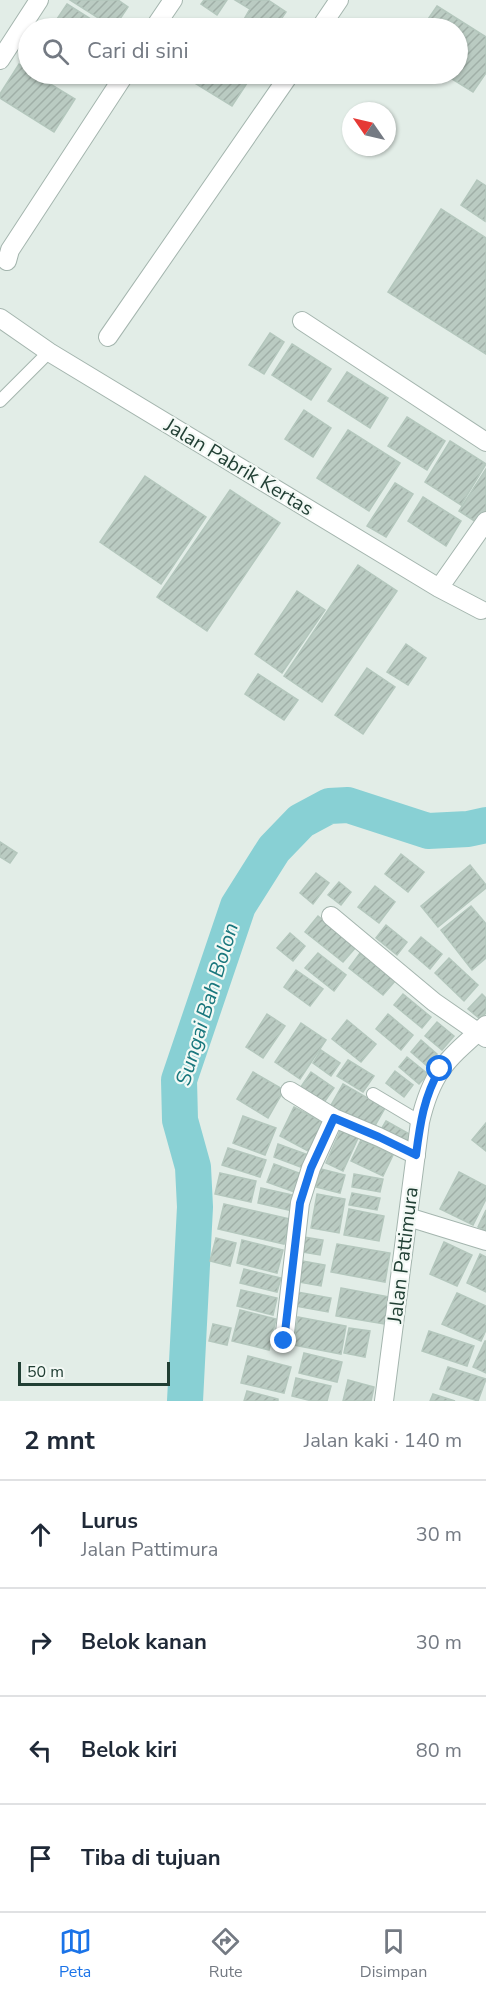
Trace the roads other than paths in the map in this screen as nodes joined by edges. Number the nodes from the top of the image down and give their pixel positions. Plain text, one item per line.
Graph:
1 (39, 0) edge
2 (173, 0) edge
3 (339, 0) edge
4 (27, 18) edge
5 (161, 18) edge
6 (327, 18) edge
7 (18, 32) edge
8 (0, 60) edge
9 (118, 84) edge
10 (283, 84) edge
11 (6, 261) dead end
12 (0, 318) edge
13 (302, 321) dead end
14 (108, 337) dead end
15 (50, 352) junction
16 (0, 401) edge
17 (486, 442) edge
18 (486, 521) edge
19 (439, 588) junction
20 (481, 610) dead end
21 (331, 916) dead end
22 (484, 1031) edge
23 (290, 1091) dead end
24 (373, 1094) dead end
25 (334, 1118) junction
26 (420, 1122) junction
27 (416, 1155) junction
28 (408, 1217) junction
29 (486, 1241) edge
30 (284, 1341) dead end
31 (384, 1401) edge

1 - 4 street
2 - 5 street
3 - 6 street
7 - 8 street
9 - 11 street
10 - 14 street
12 - 15 street, Jalan Pabrik Kertas
13 - 17 street
15 - 16 lane
15 - 19 street, Jalan Pabrik Kertas
18 - 19 street
19 - 20 street, Jalan Pabrik Kertas
21 - 22 street
22 - 26 street, Jalan Pattimura
23 - 25 street
24 - 26 lane
25 - 27 street
25 - 30 street
26 - 27 street, Jalan Pattimura
27 - 28 street, Jalan Pattimura
28 - 29 street
28 - 31 street, Jalan Pattimura

